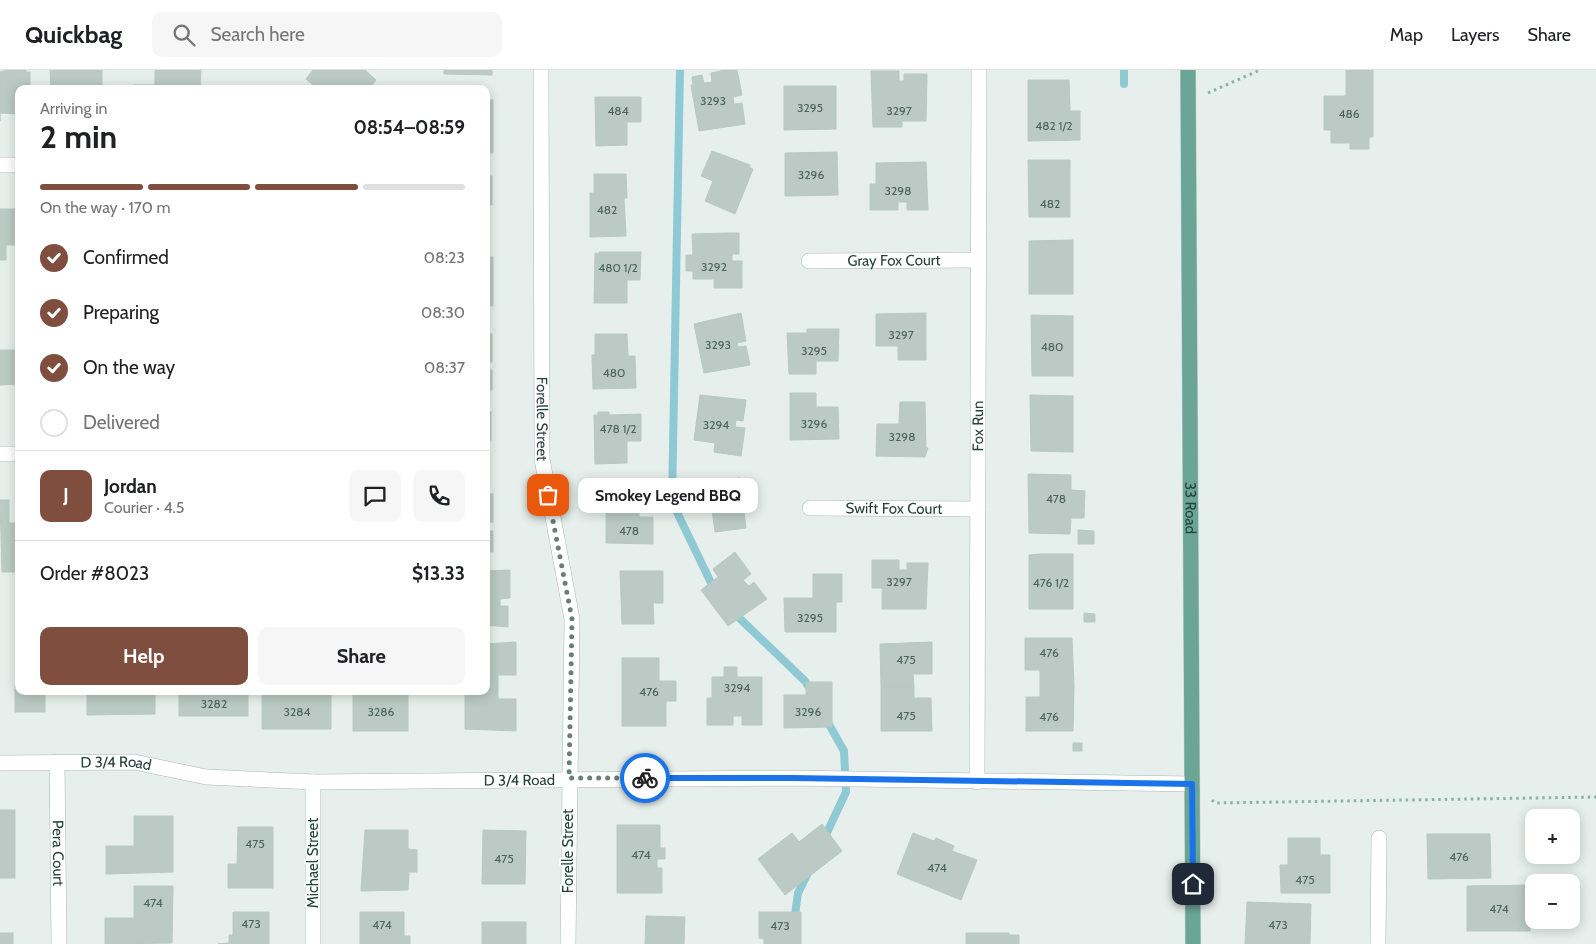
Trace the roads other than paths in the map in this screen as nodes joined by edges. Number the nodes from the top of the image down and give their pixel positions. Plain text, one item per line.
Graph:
1 (541, 70) edge
2 (979, 70) edge
3 (1188, 70) edge
4 (0, 165) edge
5 (15, 165) edge
6 (978, 260) junction
7 (809, 261) dead end
8 (0, 454) edge
9 (15, 454) edge
10 (810, 508) dead end
11 (978, 509) junction
12 (0, 762) edge
13 (57, 762) junction
14 (569, 778) junction
15 (313, 782) junction
16 (977, 782) junction
17 (1192, 784) junction
18 (1379, 838) dead end
19 (59, 944) edge
20 (313, 944) edge
21 (568, 944) edge
22 (1193, 944) edge
23 (1378, 944) edge

1 - 14 street, Forelle Street
2 - 6 street, Fox Run
3 - 17 main road, 33 Road
4 - 5 street
6 - 7 street, Gray Fox Court
6 - 11 street, Fox Run
8 - 9 street
10 - 11 street, Swift Fox Court
11 - 16 street, Fox Run
12 - 13 street, D 3/4 Road
13 - 15 street, D 3/4 Road
13 - 19 street, Pera Court
14 - 15 street, D 3/4 Road
14 - 16 street, D 3/4 Road
14 - 21 street, Forelle Street
15 - 20 street, Michael Street
16 - 17 street, D 3/4 Road
17 - 22 main road, 33 Road
18 - 23 street

